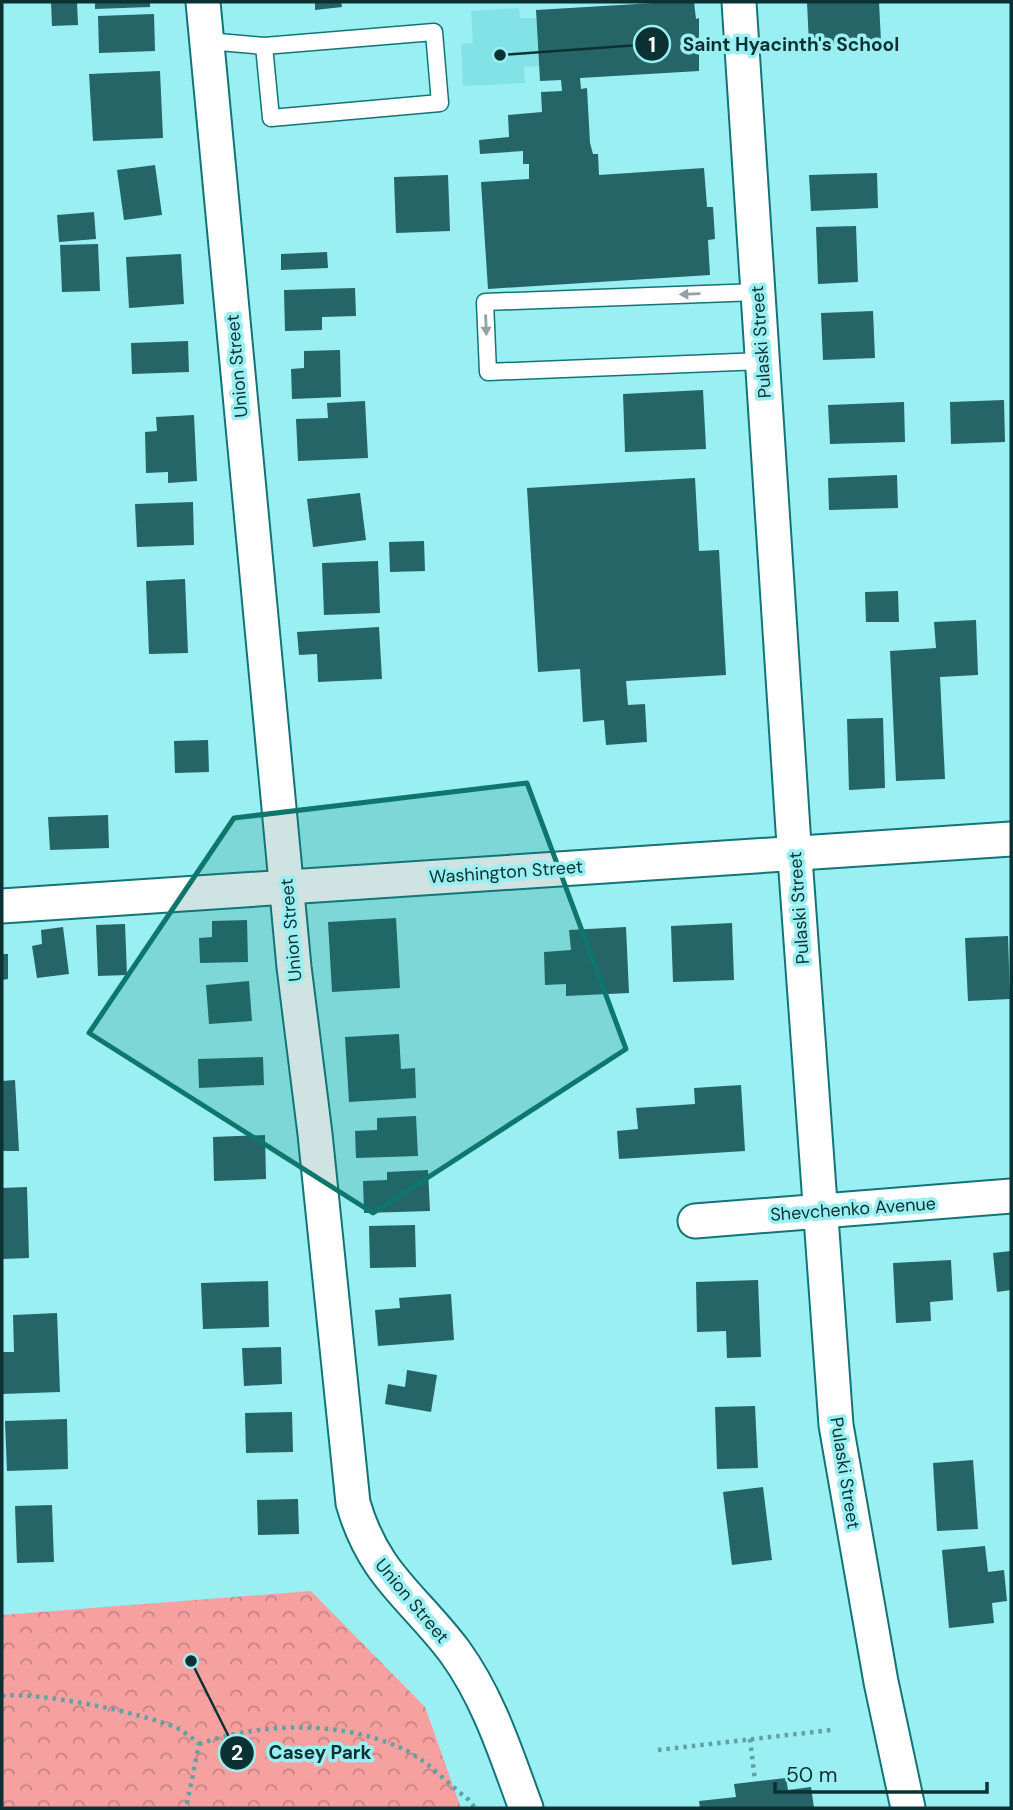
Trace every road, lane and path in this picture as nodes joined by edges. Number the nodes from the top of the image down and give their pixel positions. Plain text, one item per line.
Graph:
1 (203, 2) edge
2 (739, 2) edge
3 (207, 41) junction
4 (264, 46) junction
5 (758, 292) junction
6 (762, 360) junction
7 (1011, 839) edge
8 (794, 853) junction
9 (288, 886) junction
10 (2, 906) edge
11 (1011, 1196) edge
12 (821, 1211) junction
13 (695, 1221) dead end
14 (2, 1696) edge
15 (831, 1730) dead end
16 (750, 1739) junction
17 (199, 1744) junction
18 (658, 1750) dead end
19 (755, 1781) dead end
20 (186, 1808) edge
21 (475, 1808) edge
22 (526, 1808) edge
23 (908, 1808) edge

1 - 3 street, Union Street
2 - 5 street, Pulaski Street
3 - 4 lane
3 - 9 street, Union Street
4 - 4 lane
5 - 6 street, Pulaski Street
5 -> 6 lane
6 - 8 street, Pulaski Street
7 - 8 street, Washington Street
8 - 9 street, Washington Street
8 - 12 street, Pulaski Street
9 - 10 street, Washington Street
9 - 22 street, Union Street
11 - 12 street, Shevchenko Avenue
12 - 13 street, Shevchenko Avenue
12 - 23 street, Pulaski Street
14 - 17 path
15 - 16 path
16 - 18 path
16 - 19 path
17 - 20 path
17 - 21 path

